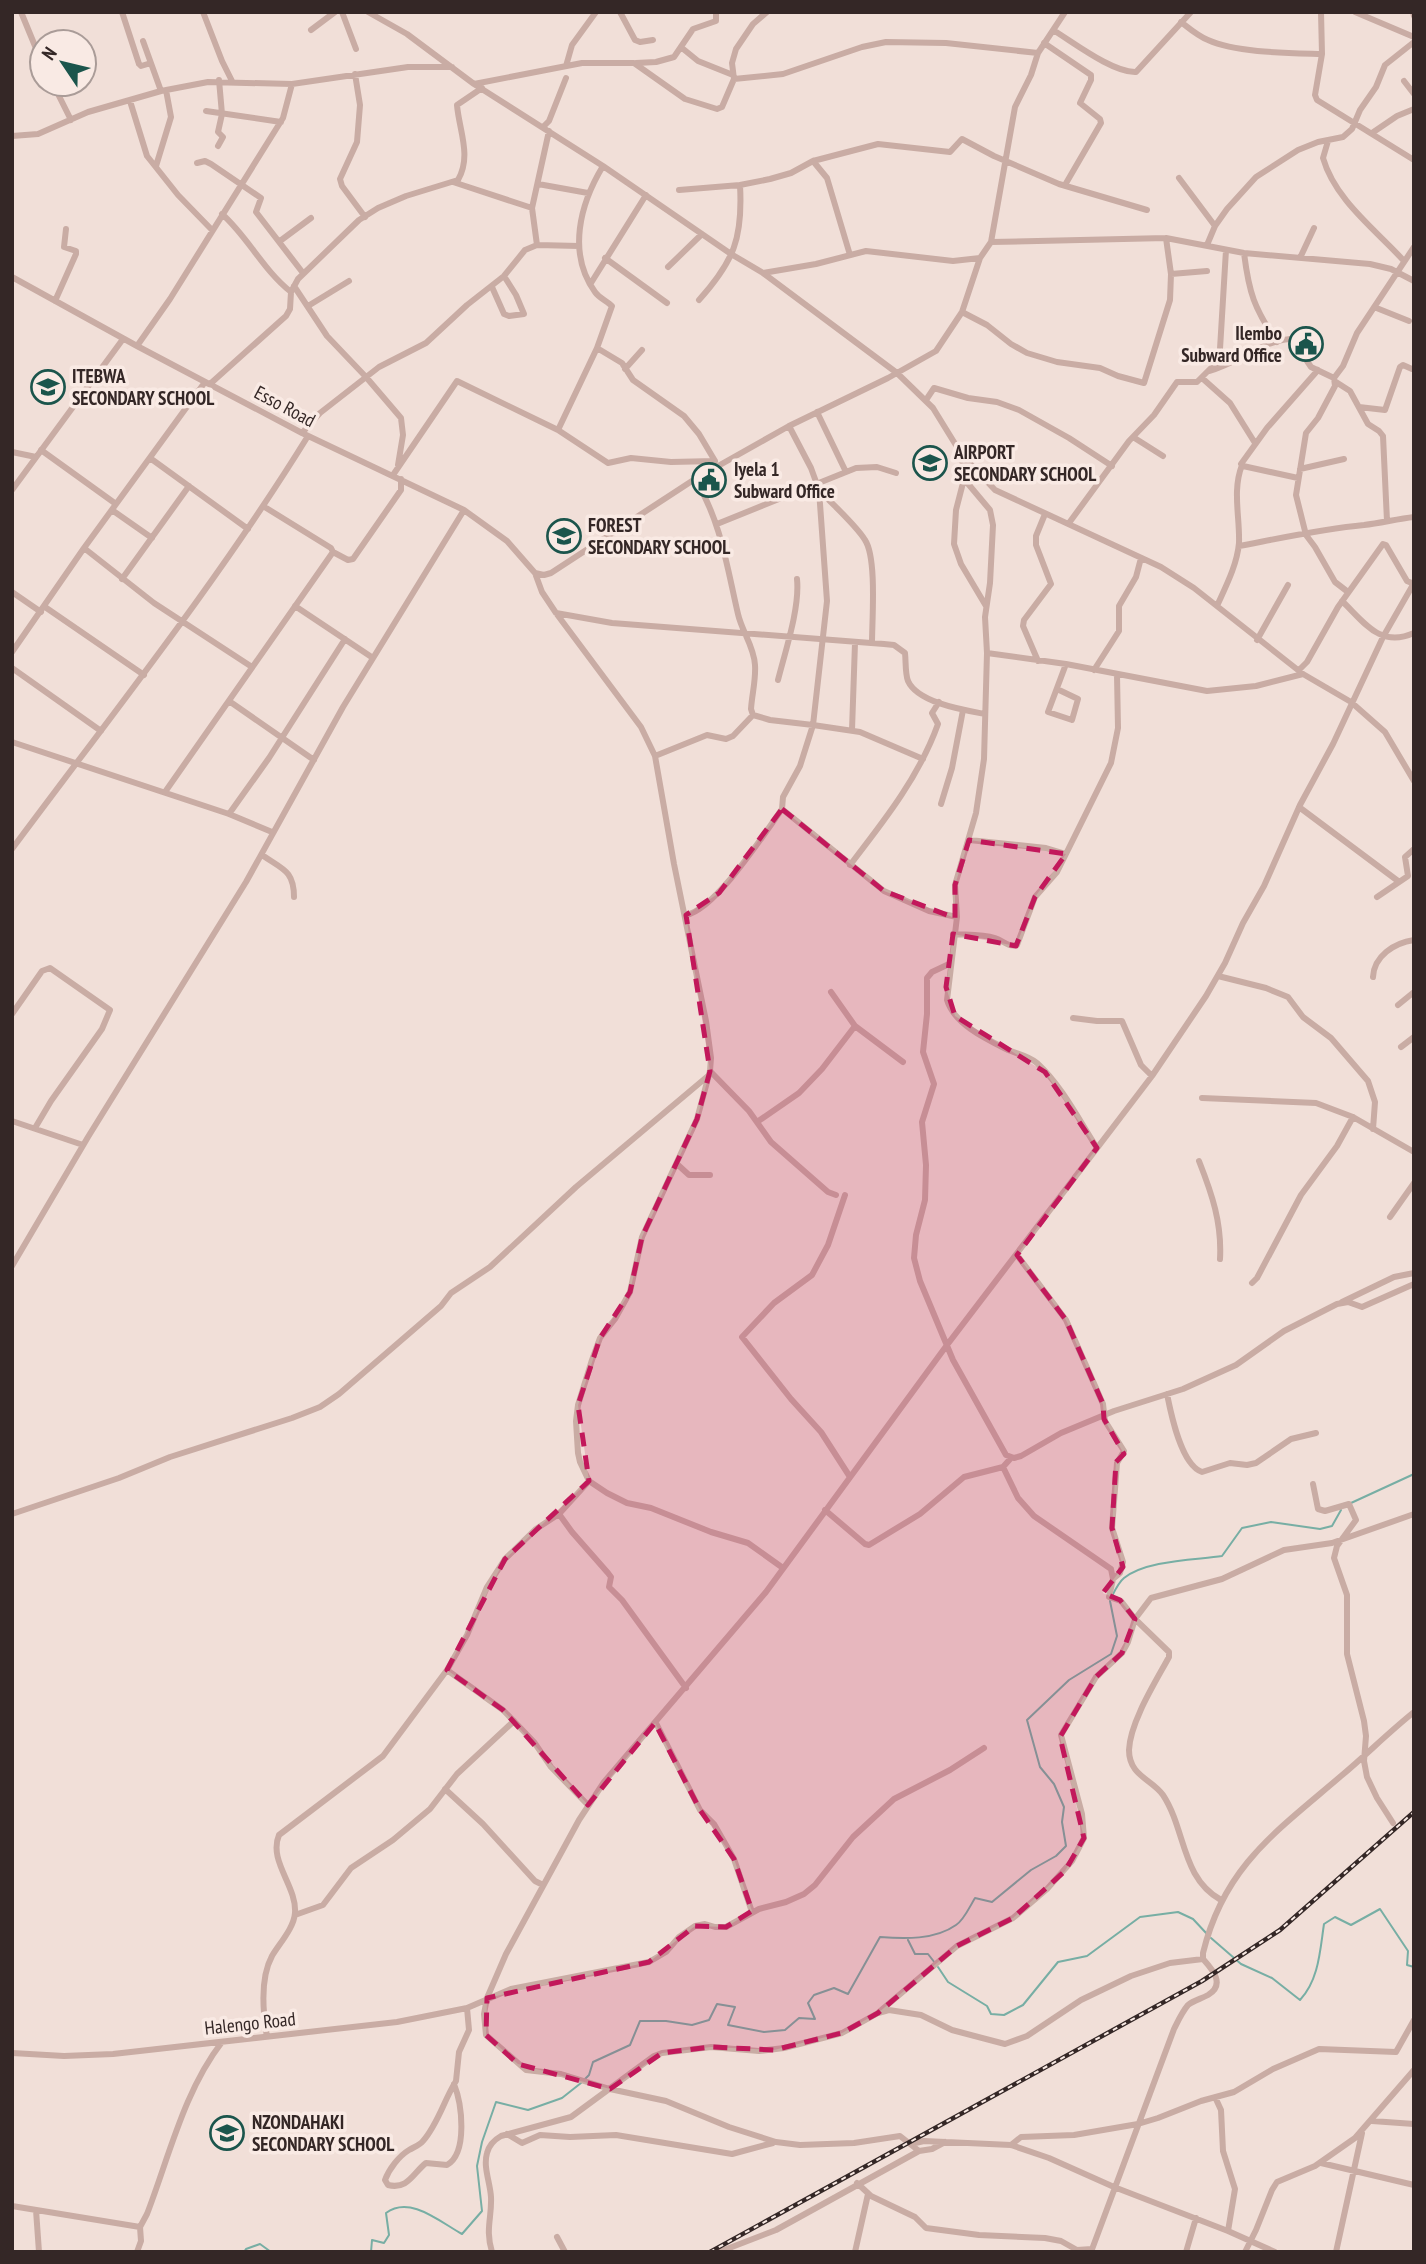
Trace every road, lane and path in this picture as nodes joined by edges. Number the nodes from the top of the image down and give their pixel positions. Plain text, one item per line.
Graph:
1 (21, 12) edge
2 (122, 12) edge
3 (203, 12) edge
4 (335, 12) edge
5 (342, 12) edge
6 (368, 12) edge
7 (596, 12) edge
8 (620, 12) edge
9 (716, 12) edge
10 (767, 12) edge
11 (1065, 12) edge
12 (1191, 12) edge
13 (1321, 12) edge
14 (1355, 12) edge
15 (1181, 22) junction
16 (28, 29) edge
17 (312, 30) dead end
18 (1053, 30) junction
19 (1414, 37) edge
20 (653, 40) dead end
21 (143, 41) dead end
22 (1414, 42) edge
23 (1044, 43) junction
24 (682, 48) junction
25 (356, 49) dead end
26 (1038, 53) junction
27 (1322, 54) junction
28 (634, 62) junction
29 (151, 63) junction
30 (566, 66) junction
31 (453, 68) junction
32 (355, 74) junction
33 (734, 77) junction
34 (566, 78) dead end
35 (219, 80) junction
36 (232, 80) junction
37 (1404, 81) dead end
38 (292, 84) junction
39 (474, 84) junction
40 (482, 88) junction
41 (164, 90) junction
42 (1414, 94) edge
43 (60, 98) edge
44 (130, 101) junction
45 (1414, 109) edge
46 (206, 111) dead end
47 (222, 114) junction
48 (71, 120) junction
49 (281, 122) junction
50 (1356, 123) junction
51 (546, 129) junction
52 (1371, 133) junction
53 (12, 136) edge
54 (1328, 141) junction
55 (218, 146) dead end
56 (1004, 160) junction
57 (1414, 160) edge
58 (813, 161) junction
59 (197, 163) dead end
60 (156, 166) junction
61 (603, 166) junction
62 (1180, 178) dead end
63 (453, 182) junction
64 (242, 183) junction
65 (538, 184) junction
66 (740, 185) junction
67 (1065, 185) junction
68 (679, 190) dead end
69 (588, 192) junction
70 (646, 195) junction
71 (533, 208) junction
72 (1147, 209) dead end
73 (222, 214) junction
74 (365, 216) junction
75 (311, 218) dead end
76 (1215, 226) junction
77 (1314, 228) dead end
78 (66, 229) dead end
79 (212, 230) junction
80 (702, 234) junction
81 (1166, 237) junction
82 (280, 241) junction
83 (991, 242) junction
84 (537, 245) junction
85 (1207, 245) junction
86 (579, 246) junction
87 (1414, 247) edge
88 (1226, 250) junction
89 (1244, 253) junction
90 (731, 254) junction
91 (850, 255) junction
92 (605, 258) junction
93 (980, 258) junction
94 (1300, 258) junction
95 (1404, 261) junction
96 (668, 267) dead end
97 (1207, 271) dead end
98 (1398, 272) junction
99 (303, 273) junction
100 (763, 273) junction
101 (1171, 274) junction
102 (505, 275) junction
103 (12, 277) edge
104 (349, 281) dead end
105 (1414, 281) edge
106 (591, 283) junction
107 (492, 286) junction
108 (293, 289) junction
109 (699, 300) dead end
110 (55, 301) junction
111 (667, 303) dead end
112 (308, 306) junction
113 (1374, 307) junction
114 (962, 312) junction
115 (1409, 321) dead end
116 (123, 339) junction
117 (1277, 342) junction
118 (137, 346) junction
119 (597, 348) junction
120 (642, 350) dead end
121 (625, 369) junction
122 (1412, 369) dead end
123 (1318, 370) junction
124 (1209, 371) junction
125 (897, 373) junction
126 (366, 377) junction
127 (1202, 378) junction
128 (1335, 380) junction
129 (208, 383) junction
130 (926, 400) junction
131 (1359, 407) junction
132 (817, 412) junction
133 (789, 426) junction
134 (558, 430) junction
135 (305, 435) junction
136 (1133, 437) junction
137 (1255, 443) junction
138 (41, 450) junction
139 (12, 452) edge
140 (962, 455) junction
141 (1163, 456) dead end
142 (36, 457) junction
143 (150, 458) junction
144 (1344, 459) dead end
145 (717, 464) junction
146 (1242, 465) junction
147 (1112, 466) junction
148 (1300, 469) junction
149 (395, 472) junction
150 (846, 472) junction
151 (896, 473) dead end
152 (964, 478) junction
153 (1298, 478) junction
154 (401, 479) junction
155 (695, 479) junction
156 (189, 486) junction
157 (818, 487) junction
158 (12, 490) edge
159 (263, 506) junction
160 (114, 507) junction
161 (464, 510) junction
162 (1045, 514) junction
163 (1414, 517) edge
164 (1387, 521) junction
165 (1069, 523) junction
166 (717, 524) junction
167 (248, 529) junction
168 (1306, 535) junction
169 (152, 538) junction
170 (1239, 546) junction
171 (84, 548) junction
172 (332, 552) junction
173 (1141, 558) junction
174 (535, 573) junction
175 (122, 579) junction
176 (797, 579) dead end
177 (1414, 584) edge
178 (1289, 585) dead end
179 (12, 592) edge
180 (1348, 592) junction
181 (1342, 601) junction
182 (295, 606) junction
183 (985, 606) junction
184 (1217, 606) junction
185 (43, 609) junction
186 (556, 613) junction
187 (181, 621) junction
188 (744, 633) junction
189 (1414, 633) edge
190 (1383, 637) junction
191 (789, 638) junction
192 (823, 638) junction
193 (345, 639) junction
194 (1257, 640) junction
195 (855, 643) junction
196 (872, 643) junction
197 (12, 652) edge
198 (987, 653) junction
199 (373, 658) junction
200 (1038, 662) junction
201 (1066, 664) junction
202 (252, 667) junction
203 (12, 668) edge
204 (1094, 670) junction
205 (1301, 672) junction
206 (144, 675) junction
207 (1117, 675) junction
208 (778, 680) dead end
209 (1057, 689) junction
210 (229, 701) junction
211 (939, 702) junction
212 (1352, 702) junction
213 (963, 710) junction
214 (985, 713) junction
215 (753, 715) junction
216 (813, 725) junction
217 (852, 730) junction
218 (101, 731) junction
219 (282, 738) junction
220 (12, 742) edge
221 (655, 755) junction
222 (923, 759) junction
223 (314, 760) junction
224 (77, 762) junction
225 (1414, 781) edge
226 (165, 792) junction
227 (941, 804) dead end
228 (1299, 807) junction
229 (782, 808) junction
230 (229, 814) junction
231 (272, 832) junction
232 (969, 840) junction
233 (12, 849) edge
234 (1414, 849) edge
235 (1066, 854) junction
236 (262, 855) junction
237 (850, 865) junction
238 (1398, 881) junction
239 (294, 897) dead end
240 (1377, 897) dead end
241 (686, 915) junction
242 (957, 917) junction
243 (953, 934) junction
244 (1414, 940) edge
245 (949, 964) junction
246 (1218, 976) junction
247 (1373, 977) dead end
248 (831, 992) dead end
249 (1414, 992) edge
250 (1398, 1005) dead end
251 (12, 1014) edge
252 (1073, 1018) dead end
253 (855, 1026) junction
254 (1414, 1037) edge
255 (1401, 1047) dead end
256 (903, 1062) dead end
257 (709, 1074) junction
258 (1152, 1076) junction
259 (1202, 1098) dead end
260 (1353, 1117) junction
261 (12, 1121) edge
262 (757, 1122) junction
263 (35, 1128) junction
264 (1373, 1129) junction
265 (83, 1145) junction
266 (1097, 1148) junction
267 (1414, 1152) edge
268 (1199, 1161) dead end
269 (677, 1164) junction
270 (709, 1175) dead end
271 (1414, 1183) edge
272 (836, 1195) dead end
273 (845, 1195) dead end
274 (1390, 1217) dead end
275 (1017, 1255) junction
276 (1220, 1259) dead end
277 (12, 1266) edge
278 (1414, 1273) edge
279 (1252, 1283) dead end
280 (1414, 1284) edge
281 (1340, 1303) junction
282 (947, 1345) junction
283 (1167, 1394) junction
284 (1104, 1415) junction
285 (1316, 1433) dead end
286 (1011, 1458) junction
287 (1003, 1467) junction
288 (850, 1477) junction
289 (589, 1481) junction
290 (1313, 1484) dead end
291 (825, 1510) junction
292 (12, 1514) edge
293 (559, 1514) junction
294 (1414, 1514) edge
295 (1341, 1540) junction
296 (783, 1568) junction
297 (1113, 1578) junction
298 (1135, 1619) junction
299 (447, 1670) junction
300 (686, 1688) junction
301 (1414, 1712) edge
302 (514, 1721) junction
303 (656, 1723) junction
304 (984, 1748) dead end
305 (1363, 1757) junction
306 (445, 1789) junction
307 (588, 1805) junction
308 (1393, 1823) dead end
309 (543, 1885) junction
310 (1222, 1900) junction
311 (752, 1912) junction
312 (295, 1915) junction
313 (1203, 1959) junction
314 (487, 1998) junction
315 (467, 2008) junction
316 (877, 2013) junction
317 (1414, 2020) edge
318 (267, 2037) junction
319 (222, 2042) junction
320 (12, 2053) edge
321 (1414, 2070) edge
322 (454, 2084) junction
323 (607, 2088) junction
324 (1215, 2097) junction
325 (1372, 2121) junction
326 (1138, 2124) junction
327 (1414, 2124) edge
328 (1363, 2131) junction
329 (507, 2134) junction
330 (776, 2142) junction
331 (945, 2142) junction
332 (911, 2144) junction
333 (1011, 2145) junction
334 (919, 2151) junction
335 (1321, 2163) junction
336 (1354, 2171) junction
337 (857, 2183) junction
338 (1414, 2185) edge
339 (1114, 2187) junction
340 (868, 2194) junction
341 (12, 2206) edge
342 (36, 2210) junction
343 (1196, 2218) junction
344 (140, 2227) junction
345 (1228, 2231) junction
346 (557, 2237) dead end
347 (1251, 2241) junction
348 (1091, 2250) edge
349 (39, 2252) edge
350 (137, 2252) edge
351 (492, 2252) edge
352 (565, 2252) edge
353 (719, 2252) edge
354 (855, 2252) edge
355 (1186, 2252) edge
356 (1245, 2252) edge
357 (1275, 2252) edge
358 (1336, 2252) edge

1 - 16 street
2 - 29 street
3 - 36 street
4 - 17 street
5 - 25 street
6 - 31 street
7 - 30 street
8 - 20 street
9 - 24 street
10 - 33 street
11 - 18 street
12 - 15 street
13 - 27 street
14 - 19 street
15 - 18 street
15 - 27 street
18 - 23 street
21 - 29 street
22 - 50 street
23 - 26 street
23 - 67 street
24 - 28 street
24 - 33 street
26 - 33 street
26 - 56 street
27 - 50 street
28 - 30 street
28 - 33 street
29 - 41 street
30 - 39 street
31 - 32 street
31 - 39 street
32 - 38 street
32 - 74 street
34 - 51 street
35 - 36 street
35 - 41 street
35 - 47 street
36 - 38 street
37 - 42 street
38 - 49 street
39 - 40 street
40 - 51 street
40 - 63 street
41 - 44 street
41 - 60 street
43 - 48 street
44 - 48 street
44 - 60 street
45 - 52 street
46 - 47 street
47 - 49 street
47 - 55 street
48 - 53 street
49 - 64 street
50 - 52 street
50 - 54 street
51 - 61 street
51 - 65 street
52 - 57 street
54 - 76 street
54 - 95 street
56 - 58 street
56 - 67 street
56 - 83 street
58 - 66 street
58 - 91 street
59 - 64 street
60 - 79 street
61 - 69 street
61 - 70 street
62 - 76 street
63 - 71 street
63 - 74 street
64 - 73 street
64 - 82 street
65 - 69 street
65 - 71 street
66 - 68 street
66 - 90 street
67 - 72 street
69 - 86 street
70 - 80 street
70 - 92 street
71 - 84 street
73 - 79 street
73 - 108 street
74 - 99 street
75 - 82 street
76 - 85 street
77 - 94 street
78 - 110 street
79 - 118 street
80 - 90 street
80 - 96 street
81 - 83 street
81 - 85 street
81 - 101 street
82 - 99 street
83 - 93 street
84 - 86 street
84 - 102 street
85 - 88 street
86 - 106 street
87 - 95 street
88 - 89 street
88 - 124 street
89 - 94 street
89 - 117 street
90 - 100 street
90 - 109 street
91 - 93 street
91 - 100 street
92 - 106 street
92 - 111 street
93 - 114 street
94 - 98 street
95 - 98 street
97 - 101 street
98 - 105 street
98 - 113 street
99 - 108 street
100 - 125 street
101 - 114 street
102 - 107 street
102 - 107 street
103 - 110 street, Esso Road
104 - 112 street
106 - 119 street
107 - 126 street
108 - 112 street
108 - 129 street
110 - 116 street, Esso Road
112 - 126 street
113 - 115 street
113 - 128 street
114 - 125 street
116 - 118 street, Esso Road
116 - 138 street
117 - 123 street
117 - 124 street
118 - 129 street, Esso Road
119 - 121 street
119 - 134 street
120 - 121 street
121 - 145 street
122 - 131 street
123 - 128 street
123 - 137 street
124 - 127 street
125 - 130 street
125 - 132 street
126 - 135 street
126 - 149 street
127 - 136 street
127 - 137 street
128 - 131 street
128 - 148 street
129 - 135 street, Esso Road
129 - 143 street
130 - 140 street
130 - 147 street
131 - 164 street
132 - 133 street
132 - 150 street
133 - 145 street
133 - 157 street
134 - 145 street
134 - 149 street
135 - 149 street, Esso Road
135 - 159 street
136 - 141 street
136 - 147 street
137 - 146 street
138 - 142 street
138 - 160 street
139 - 142 street
140 - 152 street
140 - 162 street
142 - 158 street
143 - 156 street
143 - 160 street
144 - 148 street
145 - 155 street
146 - 153 street
146 - 170 street
147 - 165 street
148 - 153 street
149 - 154 street, Esso Road
150 - 151 street
150 - 157 street
152 - 183 street
152 - 183 street
153 - 168 street
154 - 161 street, Esso Road
154 - 172 street
155 - 166 street
155 - 174 street
156 - 167 street
156 - 169 street
157 - 166 street
157 - 192 street
157 - 196 street
159 - 167 street
159 - 172 street
160 - 169 street
160 - 171 street
161 - 174 street, Esso Road
161 - 199 street
162 - 165 street
162 - 200 street
163 - 164 street
164 - 168 street
165 - 173 street
166 - 188 street
167 - 187 street
168 - 170 street
168 - 180 street
169 - 175 street
170 - 184 street
171 - 175 street
171 - 185 street
172 - 182 street
173 - 184 street
173 - 204 street
174 - 186 street, Esso Road
175 - 187 street
176 - 191 street
177 - 180 street
177 - 190 street
178 - 194 street
179 - 185 street
180 - 181 street
181 - 190 street
181 - 205 street
182 - 193 street
182 - 202 street
183 - 198 street
184 - 194 street
185 - 197 street
185 - 206 street
186 - 188 street
186 - 221 street, Esso Road
187 - 202 street
187 - 206 street
188 - 191 street
188 - 215 street
189 - 190 street
190 - 212 street
191 - 192 street
191 - 208 street
192 - 195 street
192 - 216 street
193 - 199 street
193 - 219 street
194 - 205 street
195 - 196 street
195 - 217 street
196 - 211 street
198 - 200 street
198 - 214 street
199 - 223 street
200 - 201 street
201 - 204 street
201 - 209 street
202 - 210 street
203 - 218 street
204 - 207 street
205 - 207 street
205 - 212 street
206 - 218 street
207 - 235 street
209 - 209 street
210 - 219 street
210 - 226 street
211 - 213 street
211 - 222 street
212 - 225 street
212 - 228 street
213 - 214 street
213 - 227 street
214 - 232 street
215 - 216 street
215 - 221 street
216 - 217 street
216 - 229 street
217 - 222 street
218 - 224 street
219 - 223 street
219 - 230 street
220 - 224 street
221 - 241 street, Esso Road
222 - 237 street
223 - 231 street
224 - 226 street
224 - 233 street
226 - 230 street
228 - 238 street
228 - 246 street
229 - 237 street
229 - 241 street
230 - 231 street
231 - 236 street
232 - 235 street
232 - 242 street
234 - 238 street
235 - 243 street
236 - 239 street
236 - 265 street
237 - 242 street
238 - 240 street
241 - 257 street, Esso Road
242 - 243 street
243 - 245 street
244 - 247 street
245 - 266 street
245 - 282 street
246 - 258 street
246 - 264 street
248 - 253 street
249 - 250 street
251 - 263 street
252 - 258 street
253 - 256 street
253 - 262 street
254 - 255 street
257 - 262 street
257 - 269 street, Esso Road
257 - 292 street
258 - 266 street
259 - 260 street
260 - 264 street
260 - 279 street
261 - 263 street
262 - 272 street
263 - 265 street
264 - 267 street
265 - 277 street
266 - 275 street
268 - 276 street
269 - 270 street
269 - 289 street, Esso Road
271 - 274 street
273 - 288 street
275 - 282 street
275 - 284 street
278 - 281 street
280 - 281 street
281 - 283 street
282 - 286 street
282 - 288 street
283 - 284 street
283 - 285 street
284 - 286 street
284 - 297 street
286 - 287 street
287 - 291 street
287 - 297 street
288 - 291 street
289 - 293 street
289 - 296 street
290 - 295 street
291 - 296 street
293 - 299 street
293 - 300 street
294 - 295 street
295 - 298 street
295 - 305 street
296 - 300 street
297 - 298 street
298 - 310 street
298 - 316 street
299 - 302 street
299 - 312 street
300 - 303 street
301 - 305 street
302 - 306 street
302 - 307 street
303 - 307 street
303 - 311 street
304 - 311 street, Halengo Road
305 - 308 street
305 - 310 street
306 - 309 street
306 - 312 street
307 - 309 street
309 - 314 street
310 - 313 street
311 - 314 street, Halengo Road
312 - 318 street
313 - 316 street
313 - 326 street
314 - 315 street, Halengo Road
314 - 323 street
315 - 318 street, Halengo Road
315 - 322 street
316 - 323 street
317 - 324 street
318 - 319 street, Halengo Road
319 - 320 street, Halengo Road
319 - 344 street
321 - 325 street
322 - 322 street
323 - 329 street
323 - 330 street
324 - 326 street
324 - 345 street
325 - 327 street
325 - 328 street
326 - 333 street
326 - 339 street
328 - 335 street
328 - 336 street
329 - 330 street
329 - 351 street
330 - 332 street
331 - 332 street
331 - 333 street
331 - 334 street
332 - 334 street
333 - 339 street
334 - 337 street
335 - 336 street
335 - 347 street
336 - 338 street
336 - 358 street
337 - 340 street
337 - 353 street
339 - 343 street
339 - 348 street
340 - 348 street
340 - 354 street
341 - 342 street
342 - 344 street
342 - 349 street
343 - 345 street
343 - 355 street
344 - 350 street
345 - 347 street
346 - 352 street
347 - 356 street
347 - 357 street

